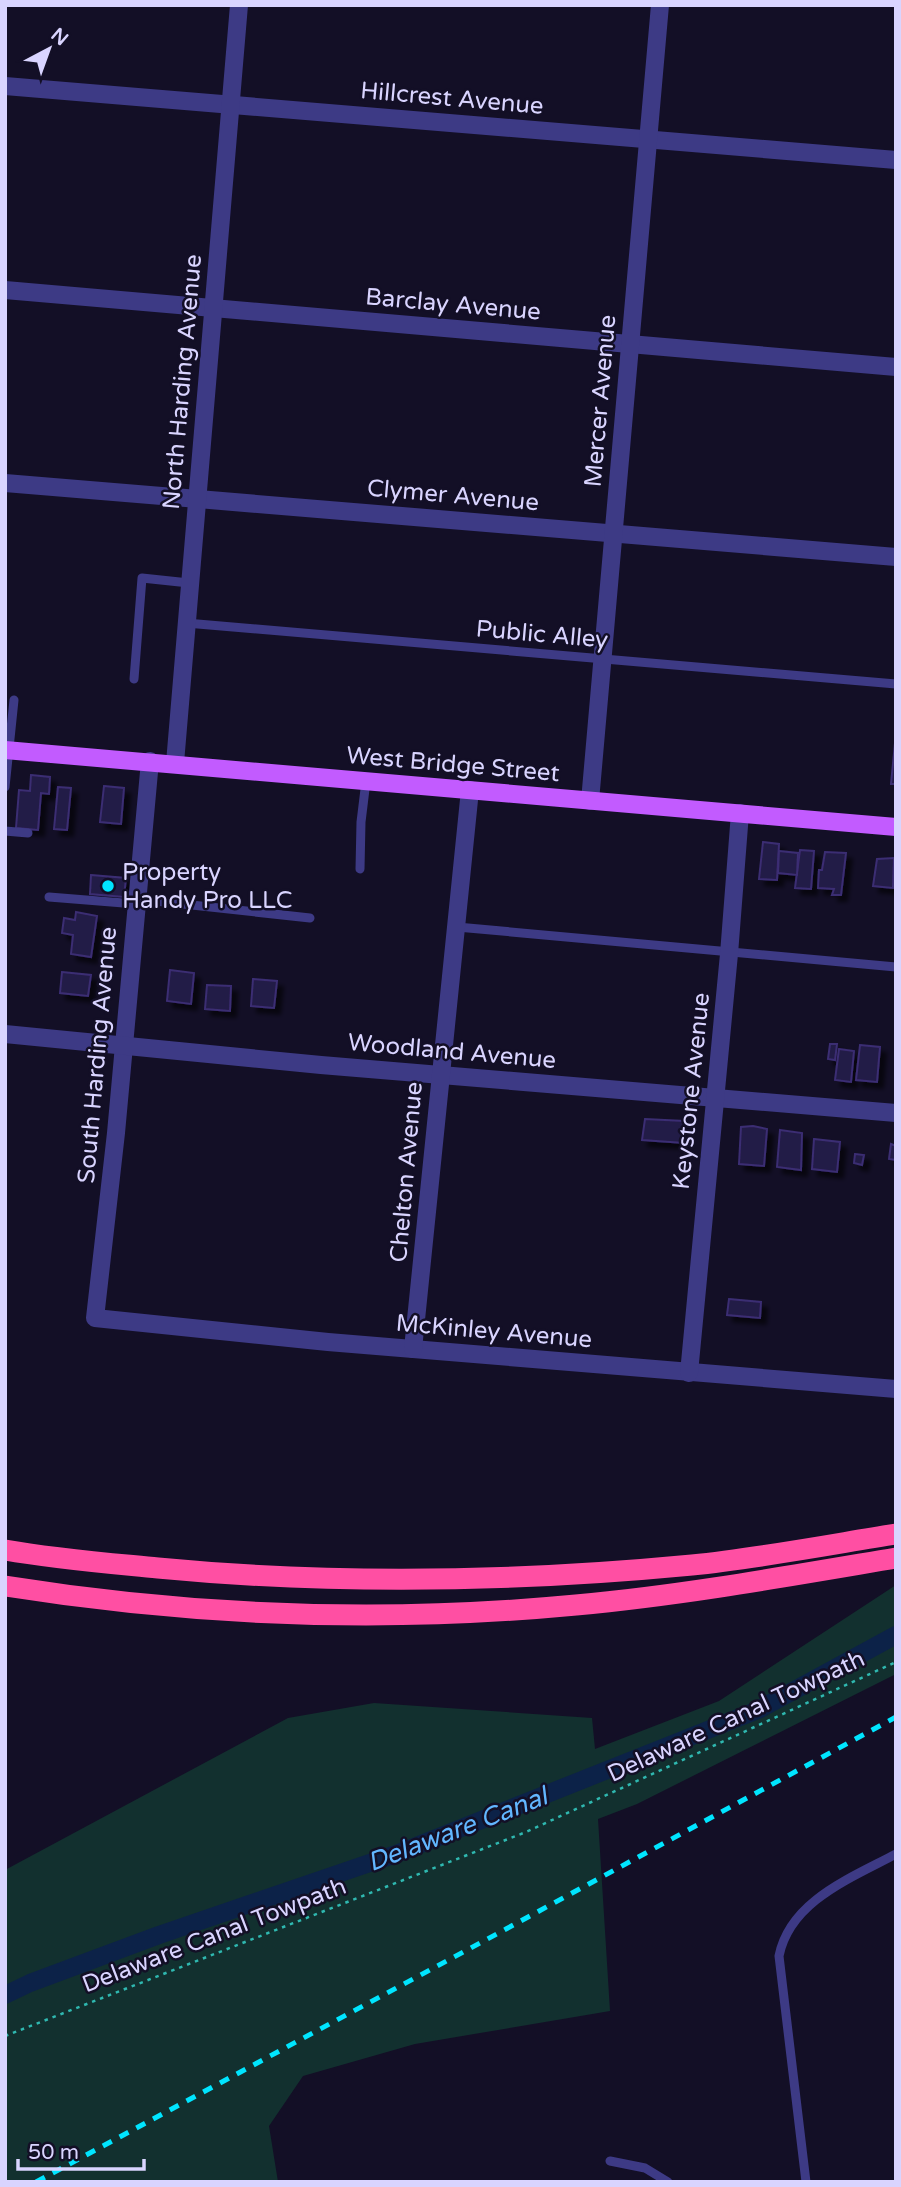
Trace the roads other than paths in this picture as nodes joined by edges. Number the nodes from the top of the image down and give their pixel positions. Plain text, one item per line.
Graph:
1 (239, 5) edge
2 (660, 5) edge
3 (5, 86) edge
4 (231, 105) junction
5 (648, 139) junction
6 (896, 160) edge
7 (5, 290) edge
8 (213, 308) junction
9 (629, 344) junction
10 (896, 367) edge
11 (5, 483) edge
12 (196, 498) junction
13 (614, 534) junction
14 (896, 557) edge
15 (189, 583) junction
16 (186, 623) junction
17 (603, 659) junction
18 (134, 679) dead end
19 (896, 684) edge
20 (14, 700) dead end
21 (7, 750) edge
22 (150, 761) junction
23 (175, 764) junction
24 (366, 781) junction
25 (5, 786) edge
26 (470, 790) junction
27 (590, 801) junction
28 (740, 813) junction
29 (896, 827) edge
30 (5, 831) edge
31 (28, 833) dead end
32 (360, 869) dead end
33 (49, 897) dead end
34 (136, 904) junction
35 (310, 918) dead end
36 (457, 927) junction
37 (729, 954) junction
38 (896, 967) edge
39 (5, 1034) edge
40 (123, 1045) junction
41 (439, 1075) junction
42 (714, 1098) junction
43 (896, 1113) edge
44 (96, 1311) joint
45 (414, 1349) junction
46 (689, 1373) junction
47 (896, 1389) edge
48 (896, 1534) edge
49 (5, 1550) edge
50 (896, 1558) edge
51 (5, 1586) edge
52 (896, 1854) edge
53 (610, 2161) dead end
54 (668, 2182) edge
55 (806, 2182) edge

1 - 4 street, North Harding Avenue
2 - 5 street, Mercer Avenue
3 - 4 street, Hillcrest Avenue
4 - 5 street, Hillcrest Avenue
4 - 8 street, North Harding Avenue
5 - 6 street, Hillcrest Avenue
5 - 9 street, Mercer Avenue
7 - 8 street, Barclay Avenue
8 - 9 street, Barclay Avenue
8 - 12 street, North Harding Avenue
9 - 10 street, Barclay Avenue
9 - 13 street, Mercer Avenue
11 - 12 street, Clymer Avenue
12 - 13 street, Clymer Avenue
12 - 15 street, North Harding Avenue
13 - 14 street, Clymer Avenue
13 - 17 street, Mercer Avenue
15 - 16 street, North Harding Avenue
15 - 18 lane
16 - 17 lane, Public Alley
16 - 23 street, North Harding Avenue
17 - 19 lane, Public Alley
17 - 27 street, Mercer Avenue
20 - 21 lane
21 - 22 main road, West Bridge Street
21 - 25 lane
22 - 23 main road, West Bridge Street
22 - 34 street, South Harding Avenue
23 - 24 main road, West Bridge Street
24 - 26 main road, West Bridge Street
24 - 32 lane
26 - 27 main road, West Bridge Street
26 - 36 street, Chelton Avenue
27 - 28 main road, West Bridge Street
28 - 29 main road, West Bridge Street
28 - 37 street, Keystone Avenue
30 - 31 lane
33 - 34 lane
34 - 35 lane
34 - 40 street, South Harding Avenue
36 - 37 lane
36 - 41 street, Chelton Avenue
37 - 38 lane
37 - 42 street, Keystone Avenue
39 - 40 street, Woodland Avenue
40 - 41 street, Woodland Avenue
40 - 44 street, South Harding Avenue
41 - 42 street, Woodland Avenue
41 - 45 street, Chelton Avenue
42 - 43 street, Woodland Avenue
42 - 46 street, Keystone Avenue
44 - 45 street, McKinley Avenue
45 - 46 street, McKinley Avenue
46 - 47 street, McKinley Avenue
48 - 49 highway
50 - 51 highway
52 - 55 lane
53 - 54 lane

